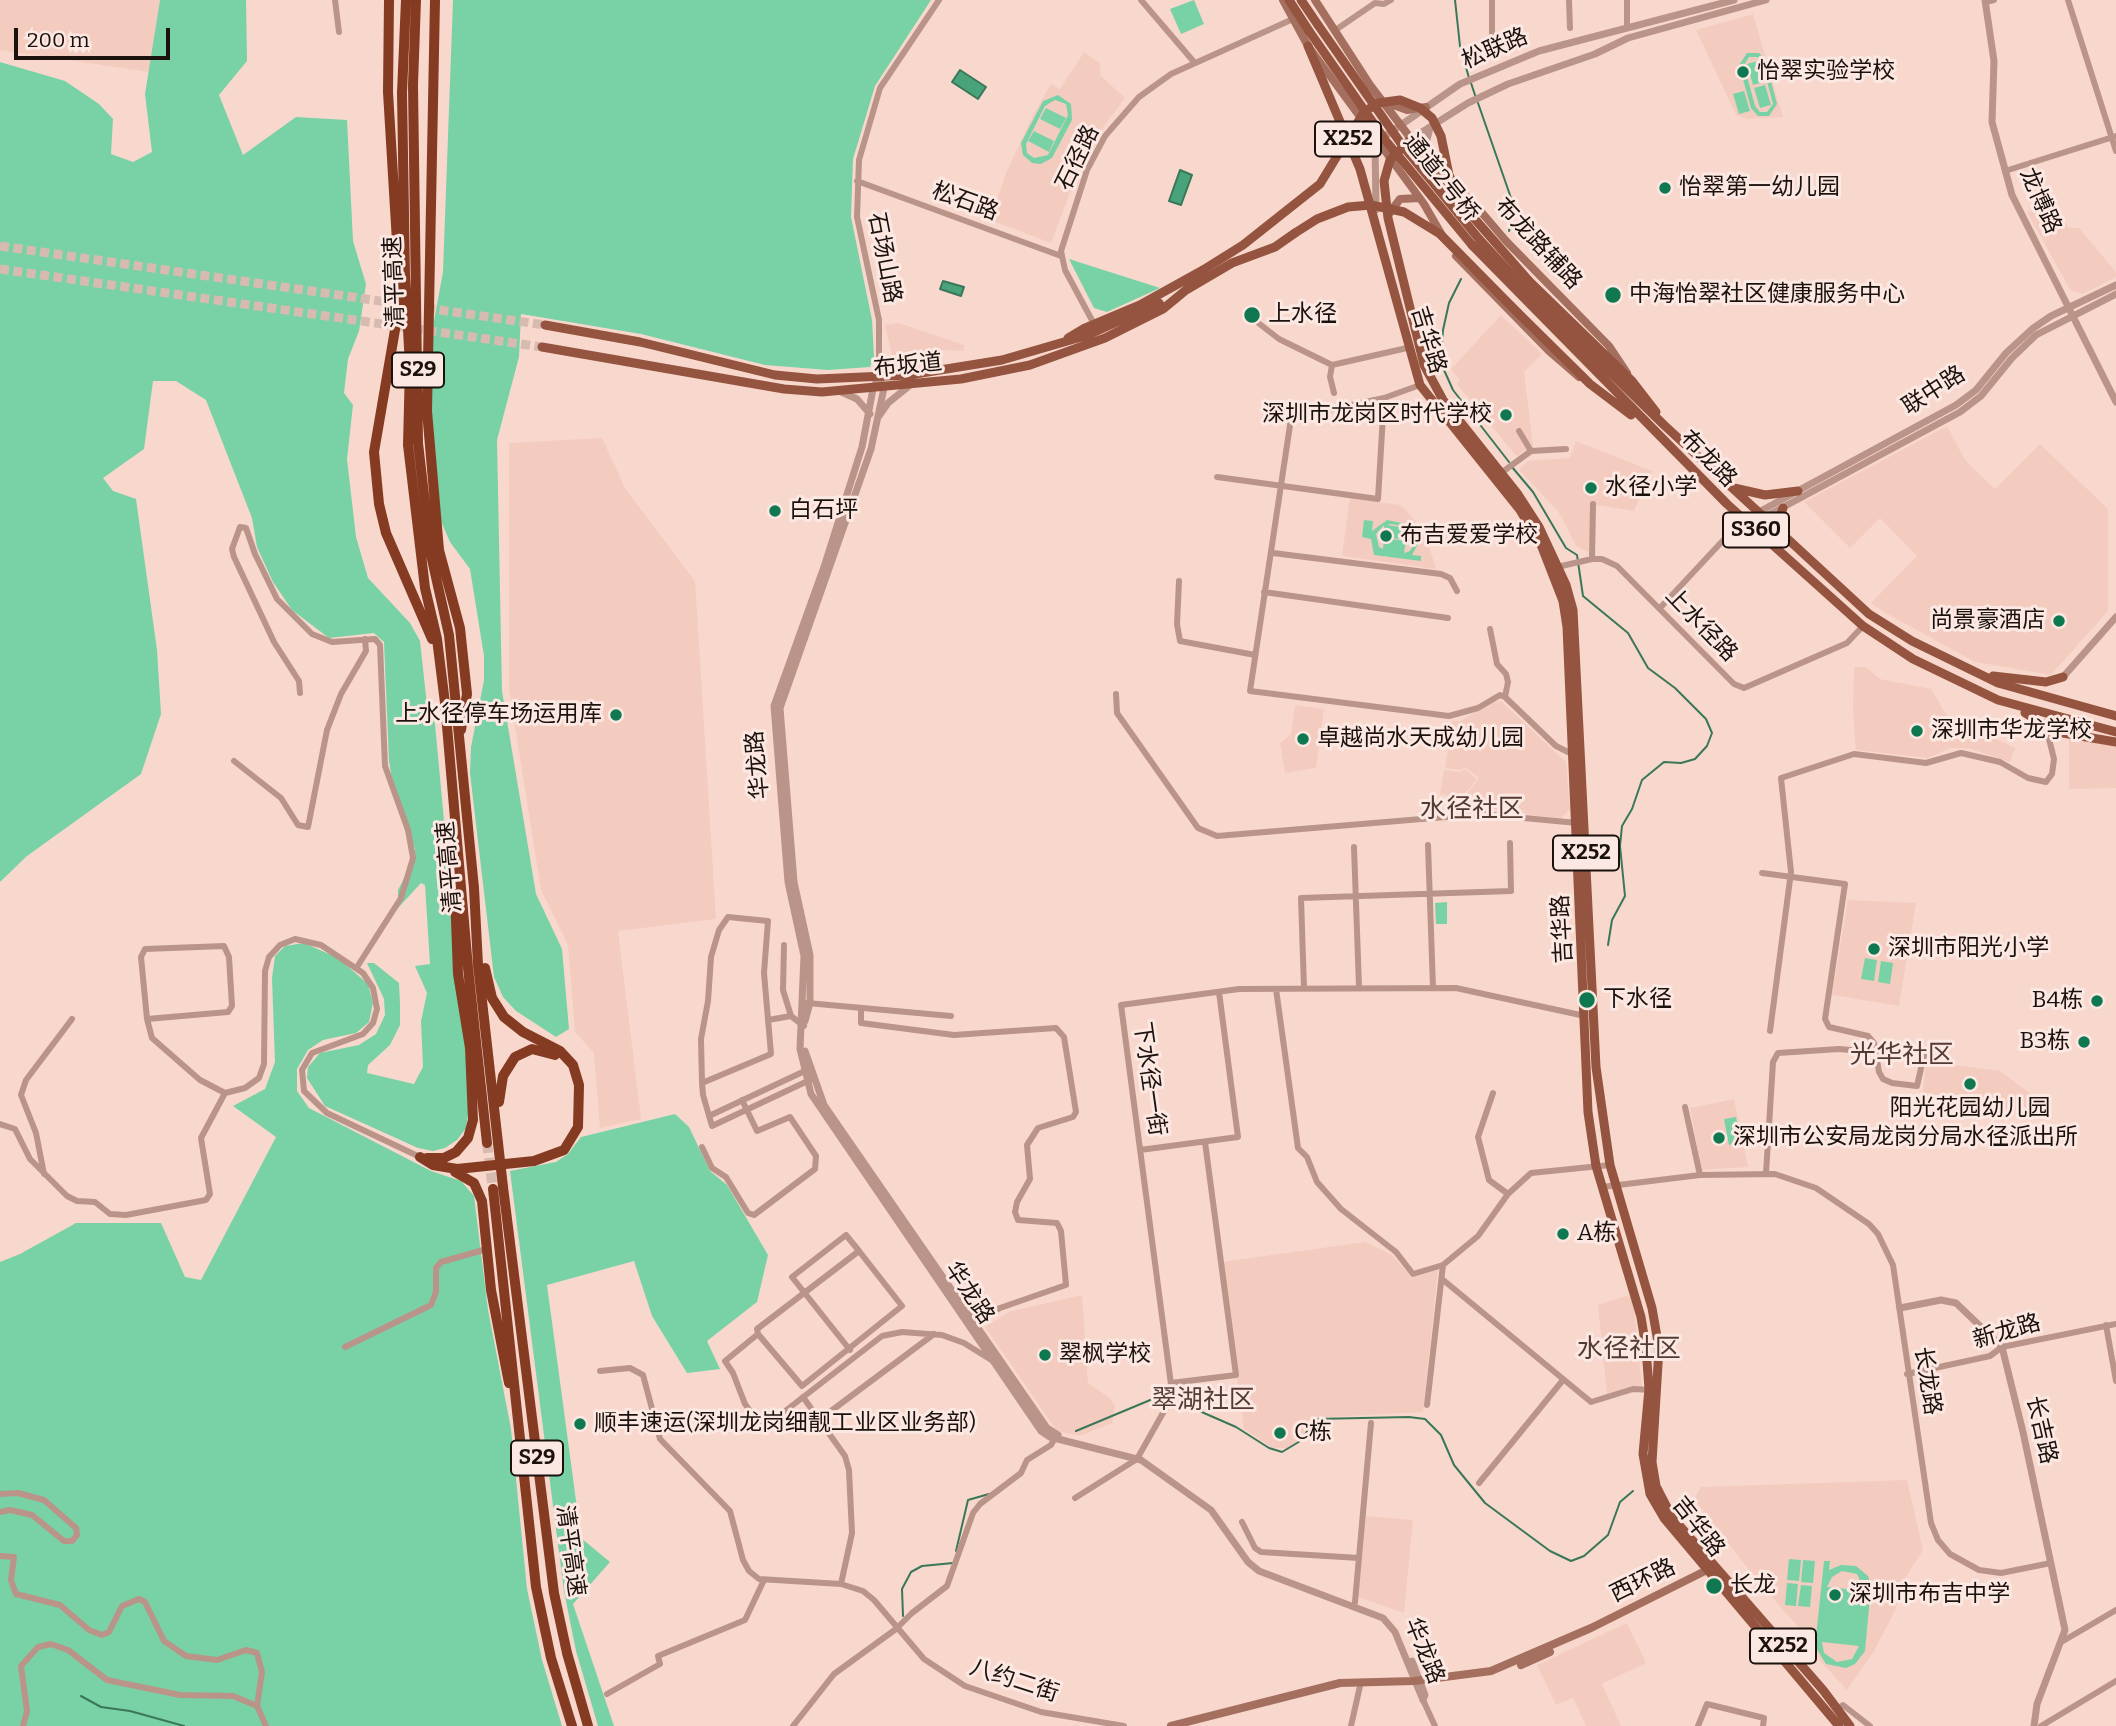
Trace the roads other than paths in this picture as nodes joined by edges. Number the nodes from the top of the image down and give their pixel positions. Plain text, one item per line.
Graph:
1 (335, 0) edge
2 (389, 0) edge
3 (406, 0) edge
4 (416, 0) edge
5 (435, 0) edge
6 (939, 0) edge
7 (1142, 0) edge
8 (1283, 0) edge
9 (1289, 0) edge
10 (1301, 0) edge
11 (1315, 0) edge
12 (1391, 0) edge
13 (1492, 0) edge
14 (1569, 0) edge
15 (1627, 0) edge
16 (1734, 0) edge
17 (1766, 0) edge
18 (2068, 0) edge
19 (1988, 1) edge
20 (1748, 2) edge
21 (1293, 19) junction
22 (1314, 28) junction
23 (1570, 28) dead end
24 (1627, 28) junction
25 (1334, 31) junction
26 (338, 32) dead end
27 (1308, 47) junction
28 (1492, 52) dead end
29 (1194, 62) junction
30 (1379, 96) junction
31 (1426, 107) junction
32 (1400, 123) junction
33 (1432, 126) junction
34 (2114, 137) edge
35 (1411, 139) junction
36 (1376, 142) junction
37 (2116, 151) edge
38 (1390, 160) junction
39 (1428, 161) junction
40 (2005, 171) junction
41 (857, 181) junction
42 (1419, 198) junction
43 (1388, 218) junction
44 (1380, 235) junction
45 (1061, 256) junction
46 (1509, 279) junction
47 (2116, 285) edge
48 (2116, 294) edge
49 (1161, 306) junction
50 (2071, 310) junction
51 (1249, 312) dead end
52 (1094, 324) junction
53 (545, 325) tunnel mouth
54 (1065, 340) junction
55 (542, 347) tunnel mouth
56 (1408, 348) junction
57 (1332, 365) junction
58 (879, 376) junction
59 (1632, 382) junction
60 (1590, 384) junction
61 (1420, 385) junction
62 (909, 386) junction
63 (884, 388) junction
64 (873, 389) junction
65 (838, 391) junction
66 (1334, 393) dead end
67 (1384, 398) junction
68 (2116, 402) edge
69 (1328, 410) dead end
70 (1292, 412) dead end
71 (874, 417) junction
72 (1664, 425) junction
73 (1648, 426) junction
74 (1519, 431) dead end
75 (1566, 449) dead end
76 (1531, 452) junction
77 (1501, 473) junction
78 (1217, 477) dead end
79 (1282, 486) junction
80 (1733, 488) junction
81 (1798, 491) junction
82 (1593, 504) dead end
83 (1783, 508) junction
84 (1760, 516) junction
85 (1743, 519) junction
86 (1783, 536) junction
87 (1272, 553) junction
88 (1590, 559) junction
89 (1559, 566) junction
90 (1179, 581) dead end
91 (1264, 592) junction
92 (1457, 592) dead end
93 (1660, 608) junction
94 (2116, 617) edge
95 (1448, 618) dead end
96 (1863, 626) junction
97 (1490, 629) dead end
98 (365, 639) junction
99 (439, 656) junction
100 (1255, 656) junction
101 (1975, 673) junction
102 (2063, 677) junction
103 (300, 692) dead end
104 (1116, 694) dead end
105 (1505, 697) junction
106 (2054, 700) junction
107 (2011, 705) junction
108 (2116, 716) edge
109 (2046, 727) junction
110 (2116, 732) edge
111 (460, 736) junction
112 (2116, 742) edge
113 (1578, 757) junction
114 (234, 761) dead end
115 (454, 797) junction
116 (1577, 823) junction
117 (1510, 843) dead end
118 (1427, 845) dead end
119 (1354, 847) dead end
120 (1762, 873) dead end
121 (1791, 877) junction
122 (474, 888) junction
123 (1429, 894) junction
124 (1356, 896) junction
125 (784, 945) dead end
126 (357, 967) junction
127 (1359, 987) junction
128 (1304, 988) junction
129 (1433, 988) junction
130 (1276, 989) junction
131 (1219, 992) junction
132 (807, 1003) junction
133 (861, 1008) junction
134 (791, 1016) junction
135 (951, 1016) dead end
136 (1586, 1016) junction
137 (72, 1019) dead end
138 (147, 1019) junction
139 (768, 1020) junction
140 (802, 1026) junction
141 (1770, 1031) dead end
142 (1875, 1052) junction
143 (1924, 1055) dead end
144 (807, 1070) junction
145 (809, 1080) junction
146 (702, 1083) junction
147 (225, 1093) junction
148 (1493, 1093) dead end
149 (742, 1100) junction
150 (1685, 1107) dead end
151 (747, 1110) junction
152 (709, 1116) junction
153 (0, 1124) edge
154 (1205, 1142) junction
155 (493, 1143) junction
156 (702, 1147) dead end
157 (1140, 1150) junction
158 (420, 1157) junction
159 (433, 1165) junction
160 (1610, 1165) junction
161 (1596, 1166) junction
162 (1766, 1173) junction
163 (44, 1174) junction
164 (1700, 1175) junction
165 (1616, 1184) junction
166 (1602, 1187) junction
167 (498, 1188) junction
168 (1508, 1195) junction
169 (487, 1249) junction
170 (859, 1251) junction
171 (1443, 1265) junction
172 (1442, 1279) junction
173 (804, 1293) junction
174 (1900, 1308) junction
175 (973, 1322) junction
176 (2116, 1324) edge
177 (2106, 1325) junction
178 (758, 1334) junction
179 (934, 1334) junction
180 (345, 1347) dead end
181 (849, 1348) junction
182 (2001, 1348) junction
183 (856, 1356) junction
184 (992, 1361) junction
185 (1005, 1368) junction
186 (600, 1371) dead end
187 (1907, 1374) junction
188 (1563, 1380) junction
189 (2116, 1381) edge
190 (1171, 1383) junction
191 (1653, 1390) junction
192 (803, 1397) junction
193 (1427, 1405) dead end
194 (819, 1420) junction
195 (1371, 1423) dead end
196 (520, 1428) junction
197 (1056, 1436) junction
198 (1138, 1457) junction
199 (1479, 1483) dead end
200 (0, 1494) edge
201 (1075, 1498) dead end
202 (0, 1512) edge
203 (1242, 1522) dead end
204 (0, 1556) edge
205 (1359, 1558) junction
206 (2051, 1563) junction
207 (1710, 1570) junction
208 (764, 1580) junction
209 (841, 1584) junction
210 (1355, 1602) junction
211 (2116, 1610) edge
212 (896, 1629) junction
213 (2063, 1641) junction
214 (2116, 1681) edge
215 (1418, 1683) junction
216 (1360, 1686) junction
217 (607, 1694) dead end
218 (1423, 1700) joint
219 (257, 1706) junction
220 (1838, 1709) junction
221 (23, 1726) edge
222 (266, 1726) edge
223 (572, 1726) edge
224 (588, 1726) edge
225 (793, 1726) edge
226 (1124, 1726) edge
227 (1171, 1726) edge
228 (1187, 1726) edge
229 (1351, 1726) edge
230 (1435, 1726) edge
231 (1698, 1726) edge
232 (1763, 1726) edge
233 (1839, 1726) edge
234 (1850, 1726) edge
235 (1870, 1726) edge
236 (2035, 1726) edge
237 (2041, 1726) edge

1 - 26 street
2 - 99 highway
3 - 99 highway, 清平高速 / S29
4 - 111 highway, 清平高速 / S29
5 - 111 highway
6 - 41 street, 石场山路
7 - 29 street
8 - 21 main road, 吉华路 / X252
9 - 22 main road, S360
10 - 22 main road, S360
11 - 25 main road, 布龙路辅路 / X252
12 - 25 street
13 - 28 street
14 - 23 street
15 - 24 street
16 - 24 street, 松联路
17 - 20 street, 松联路
18 - 34 street
19 - 40 street, 龙博路
20 - 33 street, 松联路
21 - 27 main road, 吉华路 / X252
21 - 29 street, 石径路
22 - 46 main road, 通道2号桥 / S360, bridge
24 - 31 street, 松联路
25 - 30 main road, 布龙路辅路 / X252
27 - 36 main road
27 - 44 main road, 吉华路 / X252
29 - 45 street, 石径路
30 - 31 main road
30 - 32 main road, 布龙路辅路 / X252
31 - 32 street, 松联路
32 - 35 main road, 布龙路辅路 / X252
32 - 36 street, 松联路
33 - 35 street, 松联路
33 - 39 street
34 - 37 street
34 - 40 street
35 - 38 main road, X252
35 - 39 main road, 布龙路辅路
36 - 38 main road
36 - 44 street
38 - 42 main road
38 - 43 main road, 吉华路 / X252
39 - 59 main road, 布龙路辅路
40 - 50 street, 龙博路
41 - 45 street, 松石路
41 - 58 street, 石场山路
42 - 43 main road
42 - 60 main road
43 - 77 main road, 吉华路 / X252
44 - 56 main road, 吉华路 / X252
45 - 52 street
46 - 72 main road, 布龙路 / S360
46 - 73 main road, 布龙路 / S360
47 - 50 street, 联中路
48 - 50 street, 联中路
49 - 54 main road, 布坂道
49 - 60 main road, 布坂道, bridge
49 - 62 main road, 布坂道
50 - 68 street, 龙博路
50 - 81 street, 联中路
50 - 83 street, 联中路
51 - 57 street
52 - 54 main road
52 - 59 main road, bridge
53 - 58 main road, 布坂道
54 - 58 main road, 布坂道
55 - 65 main road, 布坂道
56 - 57 street
56 - 61 main road, 吉华路 / X252
57 - 66 street
58 - 63 street
58 - 64 street
59 - 72 main road
60 - 73 main road, 布坂道
61 - 67 street
61 - 89 main road, 吉华路 / X252
62 - 63 main road, 布坂道
62 - 71 street
63 - 64 main road, 布坂道
63 - 71 street
64 - 65 main road, 布坂道
64 - 71 street
65 - 71 street
67 - 69 street
67 - 79 street
70 - 79 street
71 - 132 street, 华龙路
71 - 132 street, 华龙路
72 - 80 main road, 布龙路 / S360
73 - 85 main road, 布龙路 / S360
74 - 76 street
75 - 76 street
76 - 77 street
77 - 89 main road, 吉华路 / X252
78 - 79 street
79 - 87 street
80 - 81 main road
80 - 84 main road, 布龙路 / S360
81 - 84 street, 联中路
82 - 88 street
83 - 84 street, 联中路
83 - 86 main road
84 - 86 main road, 布龙路 / S360
85 - 93 street
85 - 96 main road, 布龙路 / S360
86 - 101 main road, 布龙路 / S360
87 - 91 street
87 - 92 street
88 - 89 street
88 - 93 street, 上水径路
89 - 113 main road, 吉华路 / X252
90 - 100 street
91 - 95 street
91 - 100 street
93 - 96 street, 上水径路
94 - 102 street
96 - 107 main road, 布龙路 / S360
97 - 105 street
98 - 103 street
98 - 114 street
98 - 126 street
99 - 115 highway, 清平高速 / S29
100 - 105 street
101 - 102 main road
101 - 106 main road, 布龙路 / S360
102 - 106 main road
104 - 116 street
105 - 113 street
106 - 108 main road, S360
107 - 109 main road
107 - 110 main road, 布龙路 / S360
109 - 112 main road
109 - 121 street
111 - 122 highway, 清平高速 / S29
113 - 116 main road, 吉华路 / X252
113 - 160 main road, 吉华路 / X252
115 - 155 highway, 清平高速 / S29
115 - 158 highway
116 - 136 main road, 吉华路 / X252
117 - 123 street
118 - 123 street
119 - 124 street
120 - 121 street
121 - 141 street
121 - 142 street
122 - 155 highway, 清平高速 / S29
122 - 159 highway
123 - 124 street
123 - 129 street
124 - 127 street
124 - 128 street
125 - 134 street
126 - 147 street
126 - 158 street
127 - 128 street, 下水径一街
127 - 129 street, 下水径一街
128 - 130 street, 下水径一街
129 - 136 street, 下水径一街
130 - 131 street, 下水径一街
130 - 171 street
131 - 154 street
131 - 157 street, 下水径一街
132 - 133 street
132 - 140 street, 华龙路
133 - 135 street
133 - 175 street
134 - 139 street
134 - 140 street
136 - 161 main road, 吉华路 / X252
137 - 163 street
138 - 138 street
138 - 147 street
139 - 146 street
139 - 146 street
140 - 144 street, 华龙路
142 - 143 street
142 - 162 street
144 - 145 street, 华龙路
144 - 149 street
145 - 151 street
145 - 175 street, 华龙路
145 - 184 street, 华龙路
146 - 152 street
147 - 163 street
148 - 168 street
149 - 151 street
149 - 152 street
150 - 164 street
151 - 152 street
151 - 156 street
153 - 163 street
154 - 157 street
154 - 190 street
155 - 158 highway
155 - 167 highway, 清平高速 / S29, bridge
157 - 190 street, 下水径一街
158 - 159 highway
159 - 169 highway
160 - 161 street
160 - 165 main road, 吉华路 / X252
161 - 166 main road, 吉华路 / X252
161 - 168 street
162 - 164 street, 长龙路
162 - 174 street, 长龙路
164 - 165 street, 长龙路
165 - 166 street, 长龙路
165 - 191 main road, 吉华路 / X252
166 - 191 main road, 吉华路 / X252
167 - 196 highway, 清平高速 / S29
167 - 224 highway, 清平高速 / S29
168 - 171 street
169 - 180 street
169 - 196 highway
170 - 173 street
170 - 173 street
170 - 181 street
171 - 172 street
172 - 188 street
172 - 193 street
173 - 178 street
173 - 181 street
174 - 182 street
174 - 187 street, 长龙路
175 - 185 street, 华龙路
176 - 177 street, 新龙路
177 - 182 street, 新龙路
177 - 189 street
178 - 181 street
178 - 192 street
179 - 183 street
179 - 184 street
179 - 194 street
181 - 183 street
182 - 187 street, 新龙路
182 - 206 street, 长吉路
183 - 192 street
184 - 185 street
184 - 197 street, 华龙路
185 - 197 street, 华龙路
186 - 208 street
187 - 206 street, 长龙路
188 - 191 street
188 - 199 street
190 - 198 street, 下水径一街
191 - 207 main road, 吉华路 / X252
192 - 194 street
194 - 209 street
195 - 205 street
196 - 223 highway, 清平高速 / S29
197 - 198 street, 华龙路
197 - 212 street
198 - 201 street, 下水径一街
198 - 210 street, 华龙路
198 - 215 street, 华龙路
200 - 202 street
203 - 205 street
204 - 219 street
205 - 210 street
206 - 213 street, 长吉路
207 - 215 main road, 西环路
207 - 220 main road, 吉华路 / X252
207 - 233 main road, 吉华路 / X252
208 - 209 street, 八约二街
208 - 217 street
209 - 212 street, 八约二街
210 - 215 street, 华龙路
211 - 213 street
212 - 225 street
212 - 226 street, 八约二街
213 - 236 street
214 - 237 street
215 - 216 main road, 西环路
215 - 218 street, 华龙路
215 - 227 main road, 西环路
216 - 228 main road, 西环路
216 - 229 street
218 - 230 street
219 - 221 street
219 - 222 street
220 - 234 main road, 吉华路 / X252
220 - 235 street
231 - 232 street

